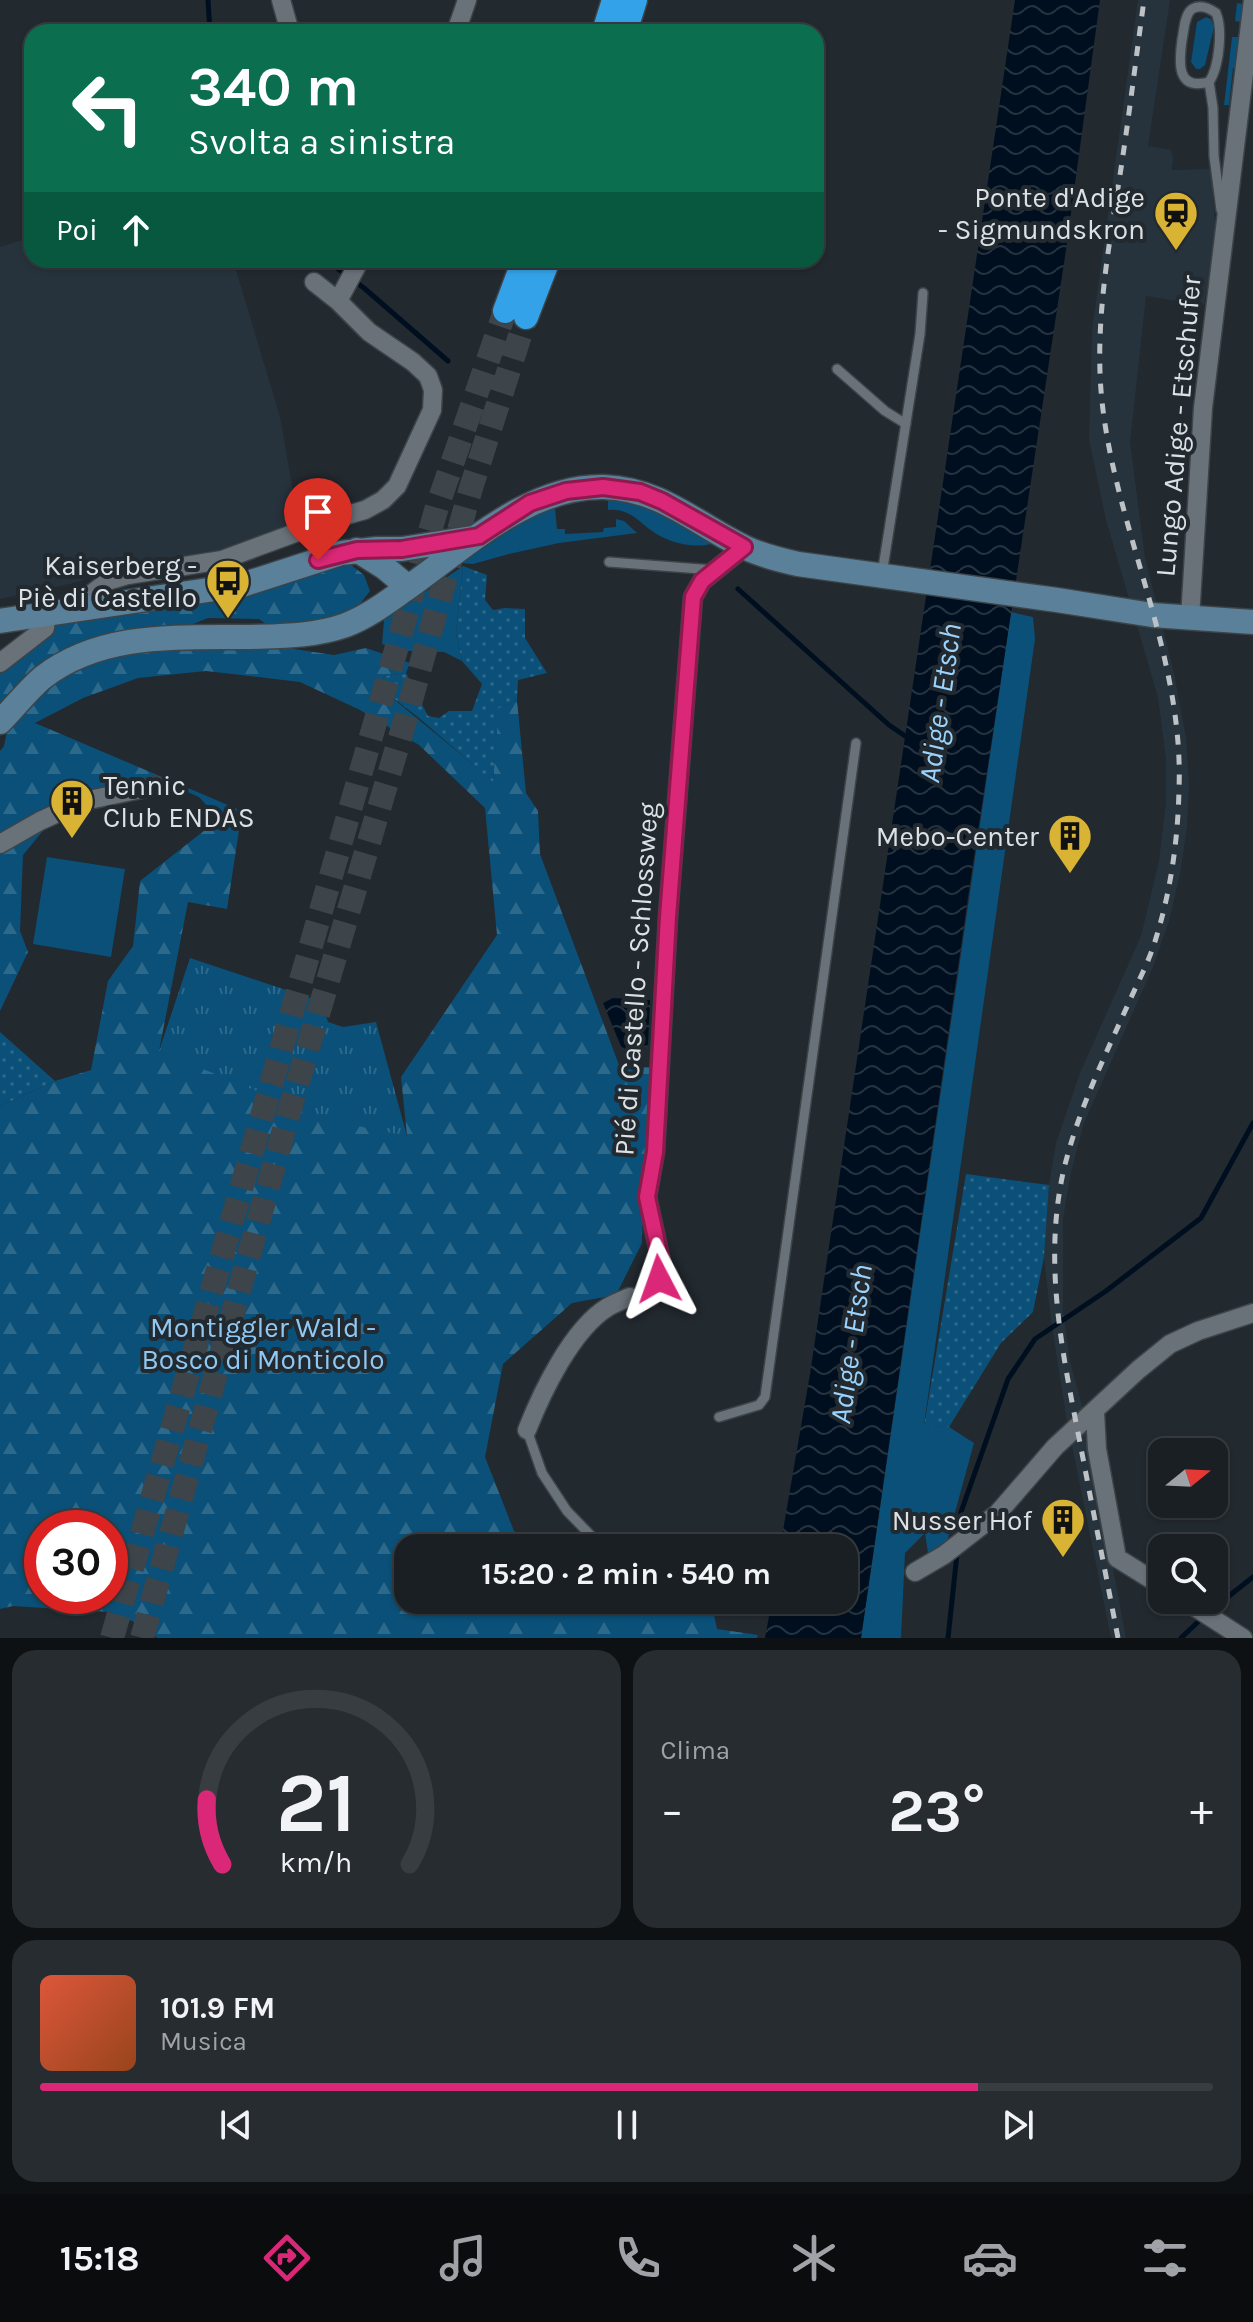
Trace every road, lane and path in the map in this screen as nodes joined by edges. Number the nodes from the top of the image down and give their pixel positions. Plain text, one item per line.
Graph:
1 (281, 0) edge
2 (467, 0) edge
3 (614, 0) edge
4 (635, 0) edge
5 (1253, 0) edge
6 (288, 24) edge
7 (459, 24) edge
8 (606, 24) edge
9 (628, 24) edge
10 (1209, 82) junction
11 (1224, 233) junction
12 (356, 268) edge
13 (523, 268) edge
14 (543, 268) edge
15 (314, 282) dead end
16 (923, 293) dead end
17 (342, 294) junction
18 (837, 369) dead end
19 (906, 424) junction
20 (479, 536) junction
21 (744, 547) junction
22 (402, 549) junction
23 (357, 550) junction
24 (609, 562) dead end
25 (384, 567) junction
26 (714, 570) junction
27 (882, 575) junction
28 (417, 581) junction
29 (385, 603) junction
30 (90, 609) junction
31 (46, 615) junction
32 (1190, 618) junction
33 (0, 621) edge
34 (1253, 622) edge
35 (0, 663) edge
36 (0, 722) edge
37 (856, 743) dead end
38 (156, 786) dead end
39 (0, 844) edge
40 (649, 1287) dead end
41 (630, 1297) dead end
42 (1253, 1313) edge
43 (1095, 1412) junction
44 (719, 1417) dead end
45 (527, 1430) joint
46 (589, 1534) edge
47 (915, 1572) dead end
48 (1148, 1577) edge
49 (1206, 1614) edge
50 (1243, 1638) edge

1 - 6 street
2 - 7 street
3 - 8 highway
4 - 9 highway
5 - 11 street, Lungo Adige - Etschufer
10 - 10 lane
10 - 11 lane
11 - 32 street, Lungo Adige - Etschufer
12 - 17 street
13 - 14 highway
15 - 17 street
16 - 19 lane
17 - 30 street
18 - 19 lane
19 - 27 lane
20 - 21 main road
20 - 22 main road
20 - 28 main road
21 - 26 street, Pié di Castello - Schlossweg
21 - 27 main road
22 - 23 main road
22 - 28 main road
23 - 25 main road
23 - 30 main road
24 - 26 lane
25 - 28 main road
25 - 29 main road
26 - 40 street, Pié di Castello - Schlossweg
27 - 32 main road
28 - 29 main road
29 - 36 main road
30 - 31 main road
31 - 33 main road
31 - 35 street
32 - 34 main road
37 - 44 lane
38 - 39 street
41 - 45 street
42 - 43 street
43 - 47 street
43 - 48 street
45 - 46 lane
49 - 50 street

